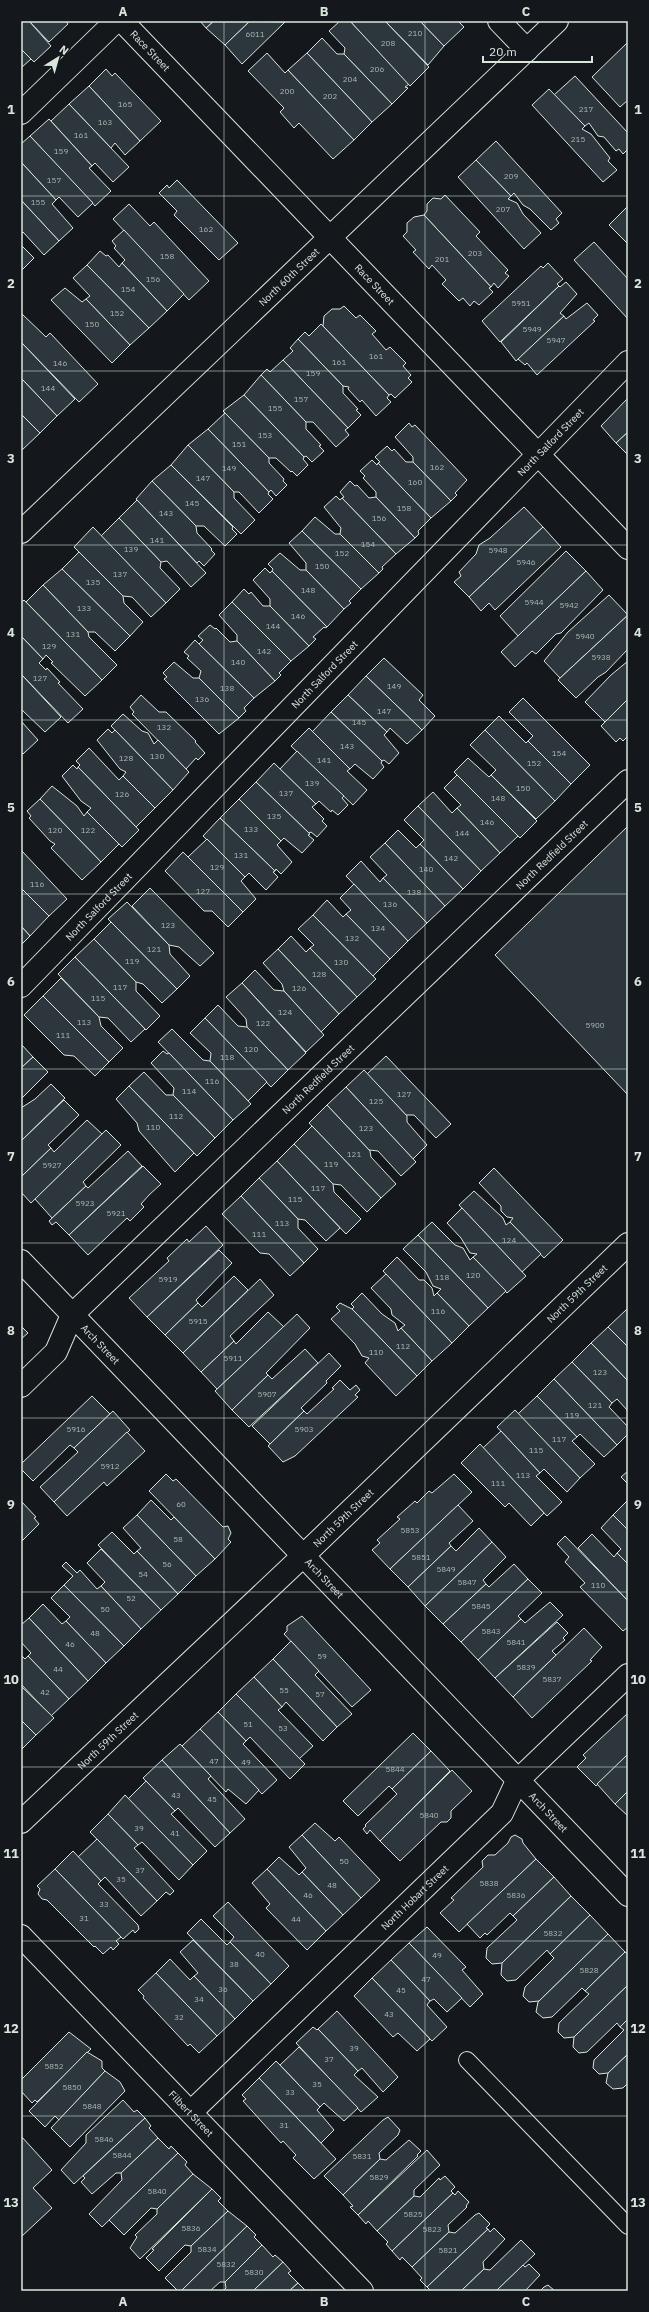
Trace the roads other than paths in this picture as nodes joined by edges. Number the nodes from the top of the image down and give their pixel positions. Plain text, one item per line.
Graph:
1 (116, 21) edge
2 (122, 21) edge
3 (499, 21) edge
4 (557, 21) edge
5 (527, 50) junction
6 (21, 113) edge
7 (330, 238) junction
8 (628, 362) edge
9 (538, 454) junction
10 (21, 532) edge
11 (628, 548) edge
12 (628, 781) edge
13 (21, 986) edge
14 (628, 1244) edge
15 (21, 1262) edge
16 (72, 1315) junction
17 (21, 1386) edge
18 (304, 1555) junction
19 (628, 1675) edge
20 (517, 1781) junction
21 (21, 1822) edge
22 (628, 1895) edge
23 (21, 1936) edge
24 (467, 2060) dead end
25 (191, 2112) junction
26 (628, 2226) edge
27 (362, 2291) edge

1 - 6 street
2 - 7 street, Race Street
3 - 5 street
4 - 5 street, North 60th Street
5 - 7 street, North 60th Street
7 - 9 street, Race Street
7 - 10 street, North 60th Street
8 - 9 street, North Salford Street
9 - 11 street, Race Street
9 - 13 street, North Salford Street
12 - 16 street, North Redfield Street
14 - 18 street, North 59th Street
15 - 16 street, Arch Street
16 - 17 street, North Redfield Street
16 - 18 street, Arch Street
18 - 20 street, Arch Street
18 - 21 street, North 59th Street
19 - 20 street, North Hobart Street
20 - 22 street, Arch Street
20 - 25 street, North Hobart Street
23 - 25 street, Filbert Street
24 - 26 lane
25 - 27 street, Filbert Street

